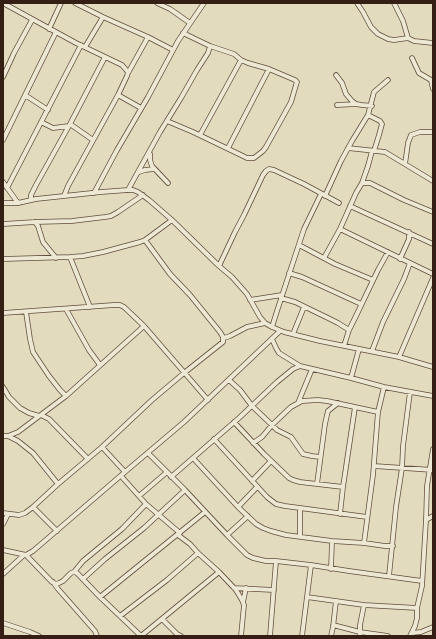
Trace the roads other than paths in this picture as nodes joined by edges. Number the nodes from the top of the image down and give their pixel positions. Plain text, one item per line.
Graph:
1 (61, 3) edge
2 (75, 3) edge
3 (157, 3) edge
4 (204, 3) edge
5 (357, 3) edge
6 (395, 3) edge
7 (3, 4) edge
8 (103, 17) junction
9 (32, 20) junction
10 (190, 22) junction
11 (49, 28) junction
12 (56, 32) junction
13 (183, 33) junction
14 (148, 37) junction
15 (408, 38) junction
16 (433, 43) edge
17 (83, 46) junction
18 (210, 46) junction
19 (173, 50) junction
20 (105, 57) junction
21 (412, 58) dead end
22 (241, 60) junction
23 (269, 69) junction
24 (128, 74) junction
25 (336, 75) dead end
26 (3, 77) edge
27 (388, 80) dead end
28 (433, 89) edge
29 (25, 95) junction
30 (118, 95) junction
31 (356, 104) junction
32 (337, 106) dead end
33 (372, 106) junction
34 (141, 108) junction
35 (48, 110) junction
36 (368, 115) junction
37 (167, 121) junction
38 (41, 122) junction
39 (70, 125) junction
40 (433, 132) edge
41 (200, 135) junction
42 (3, 140) edge
43 (93, 140) junction
44 (153, 146) junction
45 (228, 148) junction
46 (348, 148) junction
47 (373, 151) junction
48 (405, 164) junction
49 (154, 169) junction
50 (138, 172) junction
51 (3, 182) edge
52 (433, 182) edge
53 (168, 183) dead end
54 (362, 183) junction
55 (7, 188) junction
56 (128, 190) junction
57 (94, 193) junction
58 (143, 195) junction
59 (323, 195) junction
60 (64, 196) junction
61 (31, 200) junction
62 (3, 203) edge
63 (18, 203) junction
64 (339, 203) dead end
65 (350, 206) junction
66 (433, 212) edge
67 (172, 220) junction
68 (35, 222) junction
69 (3, 224) edge
70 (340, 229) junction
71 (409, 232) junction
72 (145, 240) junction
73 (433, 244) edge
74 (298, 245) junction
75 (388, 252) junction
76 (70, 257) junction
77 (56, 258) junction
78 (324, 258) junction
79 (3, 259) edge
80 (400, 259) junction
81 (410, 263) junction
82 (219, 266) junction
83 (289, 273) junction
84 (433, 274) edge
85 (433, 278) edge
86 (373, 280) junction
87 (282, 296) junction
88 (250, 300) junction
89 (361, 304) junction
90 (90, 307) junction
91 (304, 307) junction
92 (66, 309) junction
93 (26, 312) junction
94 (3, 314) edge
95 (265, 323) junction
96 (144, 326) junction
97 (272, 327) junction
98 (348, 330) junction
99 (280, 331) junction
100 (293, 334) junction
101 (224, 338) junction
102 (272, 339) junction
103 (344, 346) junction
104 (359, 349) junction
105 (372, 351) junction
106 (399, 357) junction
107 (100, 365) junction
108 (300, 366) junction
109 (433, 367) edge
110 (312, 368) junction
111 (184, 373) junction
112 (351, 378) junction
113 (229, 380) junction
114 (3, 387) edge
115 (384, 387) junction
116 (410, 392) junction
117 (66, 396) junction
118 (433, 396) edge
119 (208, 400) junction
120 (298, 403) junction
121 (338, 403) junction
122 (252, 406) junction
123 (356, 407) junction
124 (378, 412) junction
125 (40, 416) junction
126 (234, 422) junction
127 (272, 425) junction
128 (5, 436) edge
129 (214, 439) junction
130 (254, 443) junction
131 (102, 447) junction
132 (433, 448) edge
133 (148, 453) junction
134 (320, 456) junction
135 (193, 458) junction
136 (88, 459) junction
137 (270, 461) junction
138 (374, 466) junction
139 (402, 468) junction
140 (431, 469) edge
141 (125, 472) junction
142 (167, 472) junction
143 (121, 476) junction
144 (171, 477) junction
145 (252, 481) junction
146 (58, 484) junction
147 (317, 484) junction
148 (257, 487) junction
149 (343, 487) junction
150 (185, 490) junction
151 (139, 496) junction
152 (146, 504) junction
153 (33, 507) junction
154 (238, 507) junction
155 (300, 508) junction
156 (205, 512) junction
157 (3, 513) edge
158 (8, 514) junction
159 (159, 514) junction
160 (340, 514) junction
161 (248, 516) junction
162 (433, 516) edge
163 (367, 517) junction
164 (426, 520) junction
165 (3, 524) edge
166 (57, 531) junction
167 (179, 534) junction
168 (227, 535) junction
169 (300, 536) junction
170 (332, 540) junction
171 (364, 543) junction
172 (393, 546) junction
173 (3, 550) edge
174 (198, 553) junction
175 (25, 555) junction
176 (276, 561) junction
177 (311, 565) junction
178 (331, 569) junction
179 (74, 572) junction
180 (219, 572) junction
181 (3, 574) edge
182 (389, 576) junction
183 (83, 579) junction
184 (422, 581) junction
185 (52, 582) junction
186 (234, 588) junction
187 (246, 588) junction
188 (274, 590) junction
189 (307, 597) junction
190 (100, 598) junction
191 (336, 601) junction
192 (243, 602) junction
193 (364, 605) junction
194 (417, 608) junction
195 (120, 616) junction
196 (162, 619) junction
197 (3, 623) edge
198 (333, 625) junction
199 (433, 627) edge
200 (360, 634) edge
201 (411, 634) edge
202 (39, 636) edge
203 (97, 636) edge
204 (141, 636) edge
205 (181, 636) edge
206 (241, 636) edge
207 (270, 636) edge
208 (302, 636) edge
209 (331, 636) edge
210 (388, 636) edge

1 - 11 street
2 - 8 street
3 - 10 street
4 - 10 street
5 - 15 street
6 - 15 street
7 - 9 street
8 - 14 street
8 - 17 street
9 - 11 street
9 - 26 street
10 - 13 street
11 - 12 street
12 - 17 street
12 - 29 street
13 - 18 street
13 - 19 street
14 - 19 street
14 - 24 street
15 - 16 street
17 - 20 street
17 - 35 street
18 - 22 street
18 - 37 street
19 - 34 street
20 - 24 street
20 - 39 street
21 - 28 street
22 - 23 street
22 - 41 street
23 - 45 street
23 - 45 street
24 - 30 street
25 - 31 street
27 - 33 street
29 - 35 street
29 - 42 street
30 - 34 street
30 - 43 street
31 - 32 street
31 - 33 street
33 - 36 street
34 - 57 street
35 - 38 street
36 - 46 street
36 - 47 street
37 - 41 street
37 - 44 street
38 - 39 street
38 - 55 street
39 - 43 street
39 - 61 street
40 - 48 street
41 - 45 street
43 - 60 street
44 - 49 street
44 - 50 street
46 - 47 street
46 - 59 street
47 - 48 street
47 - 54 street
48 - 52 street
49 - 50 street
49 - 53 street
50 - 56 street
51 - 55 street
54 - 65 street
54 - 66 street
55 - 63 street
56 - 57 street
56 - 58 street
57 - 60 street
58 - 67 street
58 - 68 street
59 - 64 street
59 - 74 street
59 - 82 street
60 - 61 street
61 - 63 street
62 - 63 street
65 - 70 street
65 - 71 street
67 - 72 street
67 - 82 street
68 - 69 street
68 - 77 street
70 - 75 street
70 - 78 street
71 - 73 street
71 - 80 street
72 - 76 street
72 - 101 street
74 - 78 street
74 - 83 street
75 - 80 street
75 - 86 street
76 - 77 street
76 - 90 street
77 - 79 street
78 - 86 street
80 - 81 street
81 - 84 street
81 - 105 street
82 - 88 street
83 - 87 street
83 - 89 street
85 - 106 street
86 - 89 street
87 - 88 street
87 - 91 street
87 - 97 street
88 - 95 street
89 - 98 street
90 - 92 street
90 - 96 street
91 - 98 street
91 - 100 street
92 - 93 street
92 - 107 street
93 - 94 street
93 - 117 street
95 - 97 street
95 - 101 street
96 - 107 street
96 - 111 street
97 - 99 street
98 - 103 street
99 - 100 street
99 - 102 street
100 - 103 street
101 - 111 street
102 - 108 street
102 - 113 street
103 - 104 street
104 - 105 street
104 - 112 street
105 - 106 street
106 - 109 street
107 - 117 street
108 - 110 street
108 - 122 street
110 - 112 street
110 - 120 street
111 - 119 street
111 - 131 street
112 - 115 street
113 - 119 street
113 - 122 street
114 - 125 street
115 - 116 street
115 - 124 street
116 - 118 street
116 - 139 street
117 - 125 street
119 - 133 street
120 - 121 street
120 - 127 street
121 - 123 street
121 - 134 street
122 - 126 street
122 - 127 street
123 - 124 street
123 - 149 street
124 - 138 street
125 - 128 street
125 - 136 street
126 - 129 street
126 - 130 street
127 - 130 street
127 - 134 street
128 - 146 street
129 - 135 street
129 - 145 street
130 - 137 street
131 - 136 street
131 - 141 street
132 - 140 street
133 - 141 street
133 - 142 street
134 - 147 street
135 - 144 street
135 - 154 street
136 - 146 street
137 - 145 street
137 - 147 street
138 - 139 street
138 - 163 street
139 - 140 street
139 - 172 street
140 - 164 street
141 - 143 street
142 - 144 street
142 - 151 street
143 - 151 street
143 - 166 street
144 - 150 street
145 - 148 street
146 - 153 street
147 - 149 street
148 - 154 street
148 - 155 street
149 - 160 street
150 - 156 street
150 - 159 street
151 - 152 street
152 - 159 street
152 - 179 street
153 - 158 street
153 - 166 street
154 - 161 street
155 - 160 street
155 - 169 street
156 - 167 street
156 - 168 street
157 - 158 street
158 - 165 street
159 - 167 street
159 - 183 street
160 - 163 street
161 - 168 street
161 - 169 street
162 - 164 street
163 - 171 street
164 - 184 street
166 - 175 street
167 - 174 street
167 - 190 street
168 - 176 street
169 - 170 street
170 - 171 street
170 - 178 street
171 - 172 street
172 - 182 street
173 - 175 street
174 - 180 street
174 - 195 street
175 - 181 street
175 - 185 street
176 - 177 street
176 - 188 street
177 - 178 street
177 - 189 street
178 - 182 street
179 - 183 street
179 - 185 street
180 - 186 street
180 - 196 street
182 - 184 street
183 - 190 street
184 - 194 street
185 - 203 street
186 - 187 street
186 - 192 street
187 - 188 street
187 - 192 street
188 - 207 street
189 - 191 street
189 - 208 street
190 - 195 street
191 - 193 street
191 - 198 street
192 - 206 street
193 - 194 street
193 - 200 street
194 - 201 street
195 - 204 street
196 - 204 street
196 - 205 street
197 - 202 street
198 - 200 street
198 - 209 street
199 - 201 street
200 - 210 street

